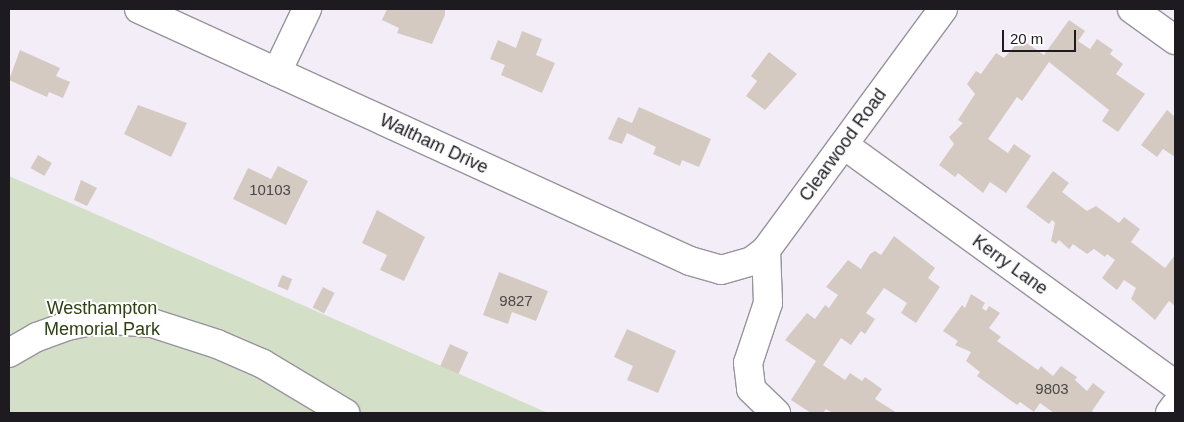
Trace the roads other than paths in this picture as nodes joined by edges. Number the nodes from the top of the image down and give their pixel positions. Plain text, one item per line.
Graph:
1 (139, 9) edge
2 (307, 9) edge
3 (943, 9) edge
4 (1132, 9) edge
5 (1175, 40) edge
6 (277, 72) junction
7 (844, 144) junction
8 (766, 250) junction
9 (732, 269) joint
10 (9, 353) edge
11 (1175, 385) edge
12 (1175, 406) edge
13 (345, 413) edge
14 (776, 413) edge
15 (1170, 413) edge

1 - 6 street, Waltham Drive
2 - 6 street
3 - 7 street, Clearwood Road
4 - 5 street
6 - 9 street, Waltham Drive
7 - 8 street, Clearwood Road
7 - 11 street, Kerry Lane
8 - 9 street, Clearwood Road
8 - 14 street
10 - 13 street
12 - 15 street

